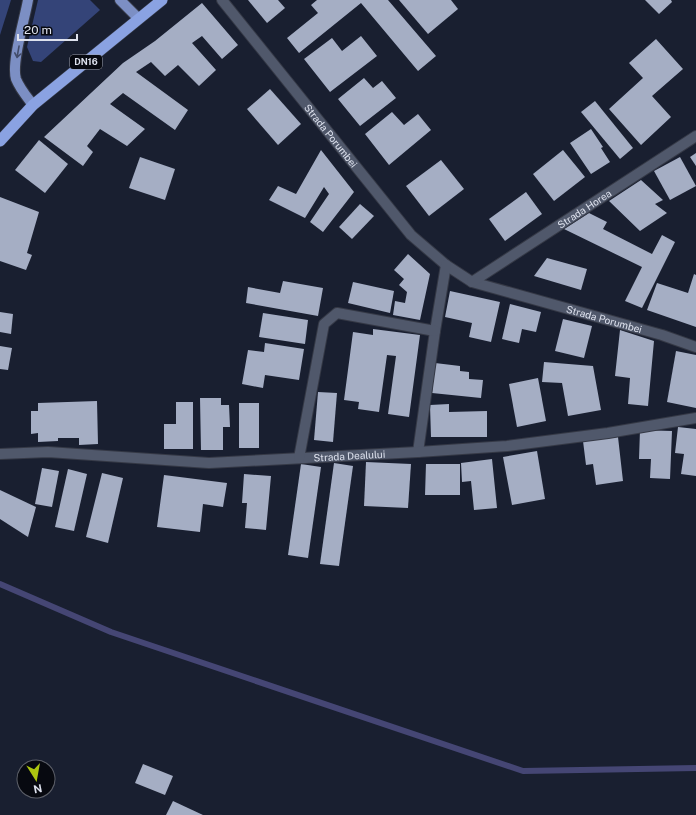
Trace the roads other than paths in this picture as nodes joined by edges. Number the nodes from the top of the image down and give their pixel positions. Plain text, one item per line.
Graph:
1 (28, 0) edge
2 (120, 0) edge
3 (162, 0) edge
4 (222, 0) edge
5 (138, 18) junction
6 (33, 105) junction
7 (696, 136) edge
8 (0, 141) edge
9 (446, 265) junction
10 (472, 282) junction
11 (435, 331) junction
12 (696, 347) edge
13 (696, 418) edge
14 (418, 452) junction
15 (0, 454) edge
16 (299, 458) junction

1 -> 6 main road
2 - 5 main road
3 - 5 highway, DN16
4 - 9 street, Strada Porumbei
5 - 6 highway, DN16
6 - 8 highway, DN16
7 - 10 street, Strada Horea
9 - 10 street, Strada Porumbei
9 - 11 street
10 - 12 street, Strada Porumbei
11 - 14 street
11 - 16 street
13 - 14 street, Strada Dealului
14 - 16 street, Strada Dealului
15 - 16 street, Strada Dealului

